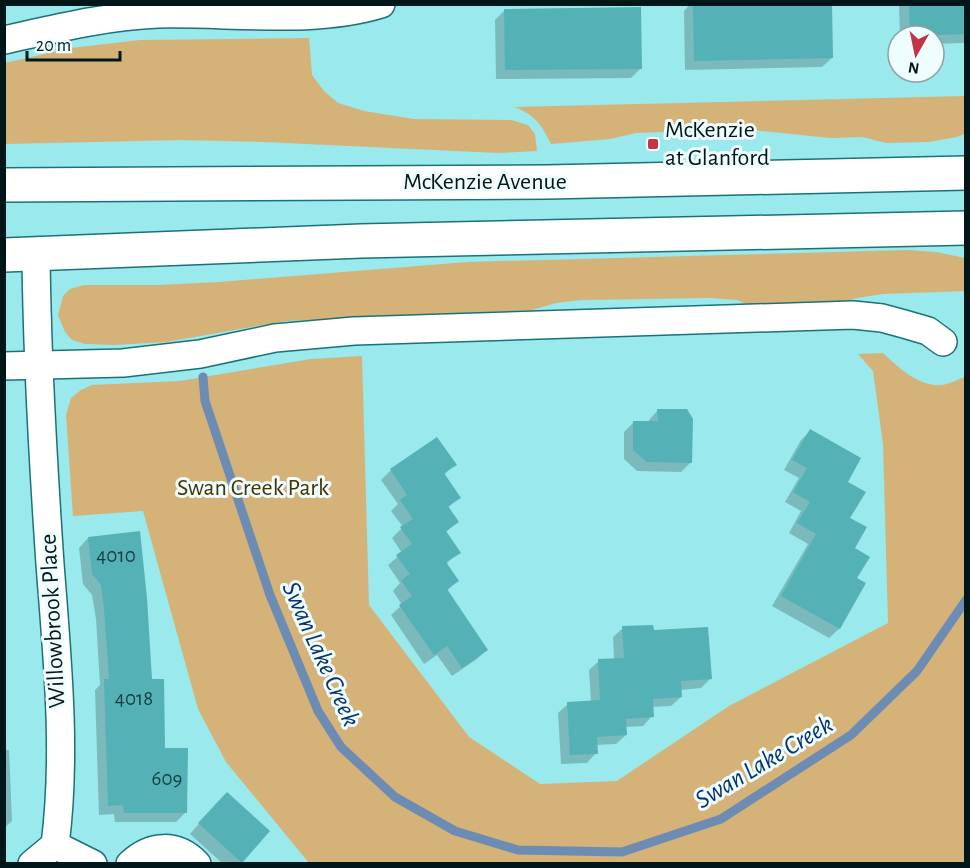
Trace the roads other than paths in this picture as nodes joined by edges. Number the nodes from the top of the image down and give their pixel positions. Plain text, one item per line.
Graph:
1 (381, 4) edge
2 (4, 40) edge
3 (966, 160) edge
4 (966, 173) edge
5 (916, 174) junction
6 (4, 185) edge
7 (966, 228) edge
8 (904, 231) junction
9 (966, 239) edge
10 (20, 255) edge
11 (943, 342) dead end
12 (4, 366) edge
13 (38, 366) junction
14 (55, 845) junction
15 (32, 864) edge
16 (93, 864) edge
17 (130, 864) edge
18 (197, 864) edge

1 - 2 street
3 - 5 main road
4 - 5 main road, McKenzie Avenue
5 - 6 main road, McKenzie Avenue
7 - 8 main road
8 - 9 main road
8 - 10 main road
10 - 13 street
11 - 13 street
12 - 13 street
13 - 14 street, Willowbrook Place
14 - 15 street
14 - 16 street
17 - 18 street

